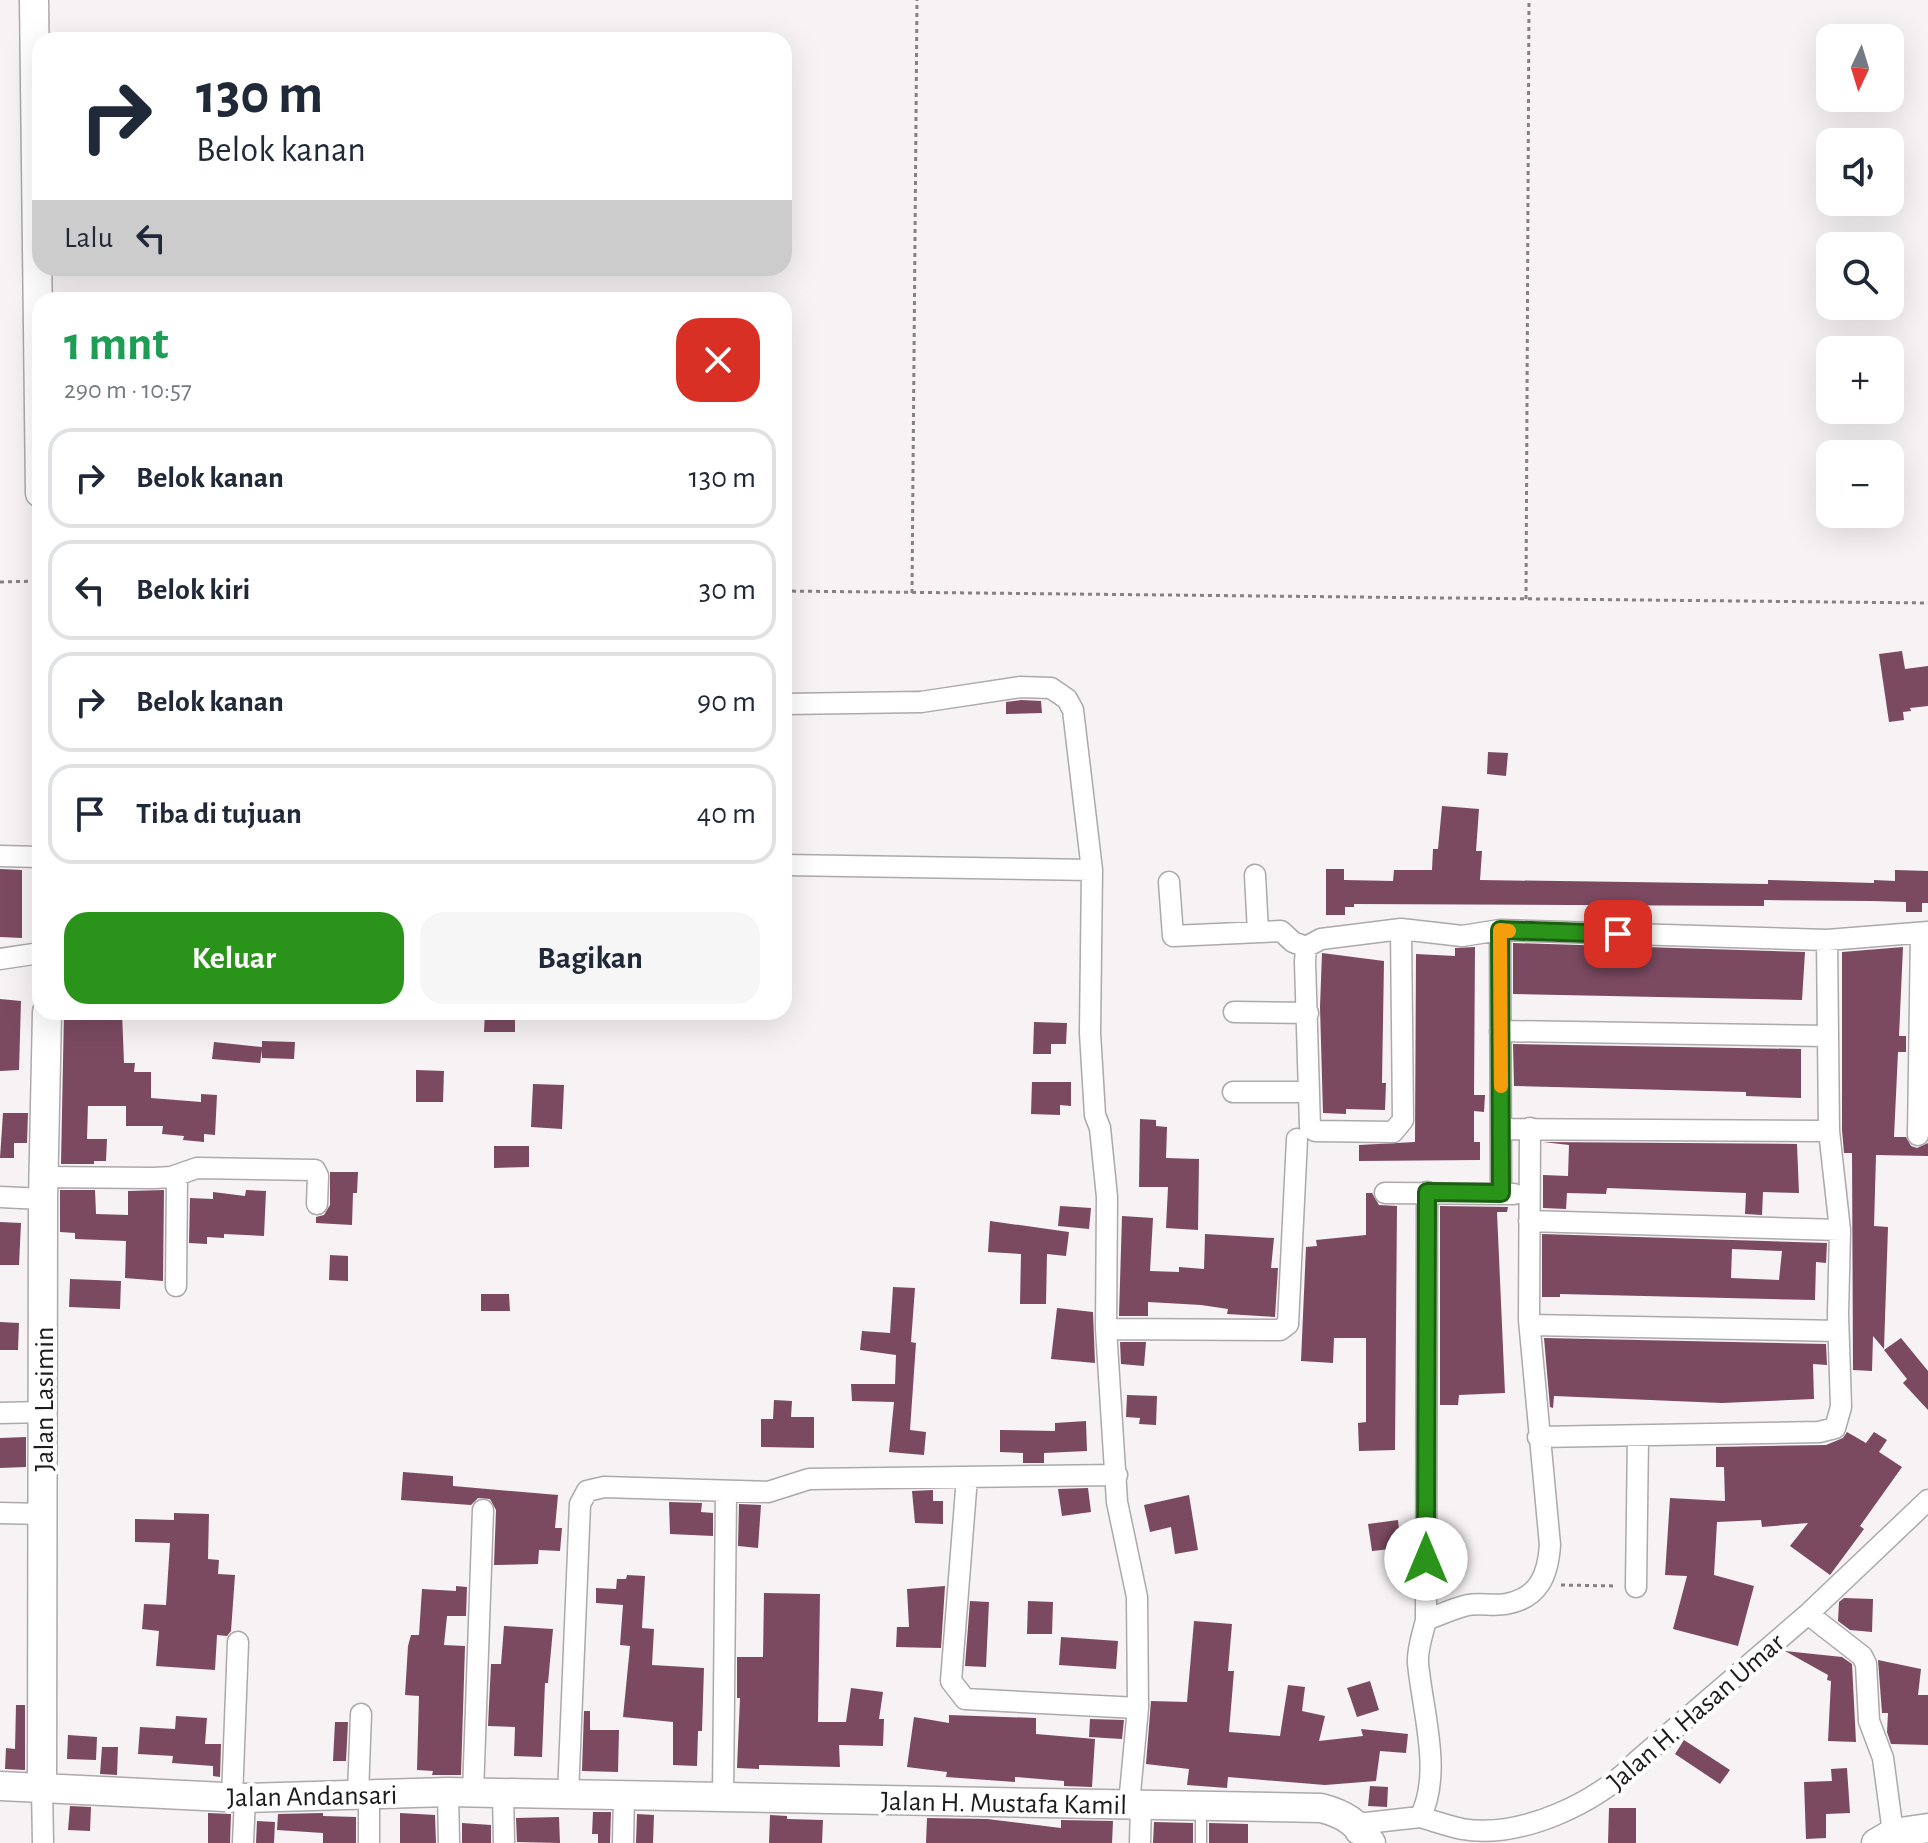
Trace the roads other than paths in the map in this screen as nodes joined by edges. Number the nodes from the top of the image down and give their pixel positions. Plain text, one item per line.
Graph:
1 (34, 0) edge
2 (34, 32) edge
3 (792, 704) edge
4 (0, 856) edge
5 (32, 857) edge
6 (792, 865) edge
7 (1092, 870) junction
8 (1255, 875) dead end
9 (1169, 882) dead end
10 (1401, 929) junction
11 (1500, 930) junction
12 (1258, 932) junction
13 (1924, 933) edge
14 (1827, 940) junction
15 (1306, 947) junction
16 (32, 954) edge
17 (0, 959) edge
18 (1234, 1012) dead end
19 (1308, 1013) junction
20 (47, 1020) edge
21 (1500, 1031) junction
22 (1826, 1036) junction
23 (1233, 1092) dead end
24 (1309, 1092) junction
25 (1530, 1128) junction
26 (1501, 1129) junction
27 (1829, 1131) junction
28 (1918, 1135) dead end
29 (1297, 1139) dead end
30 (177, 1175) junction
31 (43, 1188) junction
32 (1427, 1192) junction
33 (1385, 1193) dead end
34 (1501, 1193) junction
35 (1530, 1195) junction
36 (0, 1197) edge
37 (317, 1204) dead end
38 (1529, 1221) junction
39 (1840, 1230) junction
40 (176, 1286) dead end
41 (1530, 1325) junction
42 (1106, 1329) junction
43 (1838, 1331) junction
44 (43, 1412) junction
45 (0, 1413) edge
46 (1638, 1436) junction
47 (1538, 1437) junction
48 (1117, 1475) junction
49 (967, 1477) junction
50 (726, 1492) junction
51 (1928, 1500) edge
52 (483, 1510) dead end
53 (0, 1513) edge
54 (43, 1514) junction
55 (1636, 1587) road end
56 (1808, 1614) junction
57 (1426, 1620) junction
58 (238, 1642) dead end
59 (1138, 1708) junction
60 (361, 1714) dead end
61 (0, 1786) edge
62 (42, 1787) junction
63 (460, 1792) junction
64 (503, 1793) junction
65 (364, 1794) junction
66 (624, 1794) junction
67 (568, 1795) junction
68 (723, 1796) junction
69 (239, 1798) junction
70 (1135, 1804) junction
71 (1201, 1804) junction
72 (1420, 1817) junction
73 (1928, 1828) edge
74 (1361, 1837) edge
75 (1885, 1838) edge
76 (43, 1843) edge
77 (243, 1843) edge
78 (369, 1843) edge
79 (449, 1843) edge
80 (504, 1843) edge
81 (623, 1843) edge
82 (1140, 1843) edge
83 (1201, 1843) edge

1 - 2 street
3 - 7 street
4 - 5 street
6 - 7 street
7 - 42 street
8 - 12 street
9 - 12 street
10 - 11 street
10 - 15 street
10 - 24 street
11 - 14 street
11 - 21 street
12 - 15 street
13 - 14 street
13 - 28 street
14 - 22 street
15 - 19 street
16 - 17 street
18 - 19 street
19 - 24 street
20 - 31 street, Jalan Lasimin
21 - 22 street
21 - 26 street
22 - 27 street
23 - 24 street
25 - 26 street
25 - 27 street
25 - 35 street
26 - 34 street
27 - 39 street
29 - 42 street
30 - 31 street
30 - 37 street
30 - 40 street
31 - 36 street
31 - 44 street, Jalan Lasimin
32 - 33 street
32 - 34 street
32 - 57 street
34 - 35 street
35 - 38 street
38 - 39 street
38 - 41 street
39 - 43 street
41 - 43 street
41 - 47 street
42 - 48 street
43 - 46 street
44 - 45 street
44 - 54 street, Jalan Lasimin
46 - 47 street
46 - 55 street
47 - 57 street
48 - 49 street
48 - 59 street
49 - 50 street
49 - 59 street
50 - 67 street
50 - 68 street
51 - 56 street, Jalan H. Hasan Umar
52 - 63 street
53 - 54 street
54 - 62 street, Jalan Lasimin
56 - 72 street, Jalan H. Hasan Umar
56 - 75 street
57 - 72 street
58 - 69 street
59 - 70 street
60 - 65 street
61 - 62 street, Jalan Andansari
62 - 69 street, Jalan Andansari
62 - 76 street
63 - 64 street, Jalan Andansari
63 - 65 street, Jalan Andansari
63 - 79 street
64 - 67 street, Jalan Andansari
64 - 80 street
65 - 69 street, Jalan Andansari
65 - 78 street
66 - 67 street, Jalan Andansari
66 - 68 street, Jalan H. Mustafa Kamil
66 - 81 street
68 - 70 street, Jalan H. Mustafa Kamil
69 - 77 street
70 - 71 street, Jalan H. Mustafa Kamil
70 - 82 street
71 - 74 street, Jalan H. Mustafa Kamil
71 - 83 lane
72 - 74 street
73 - 75 street

